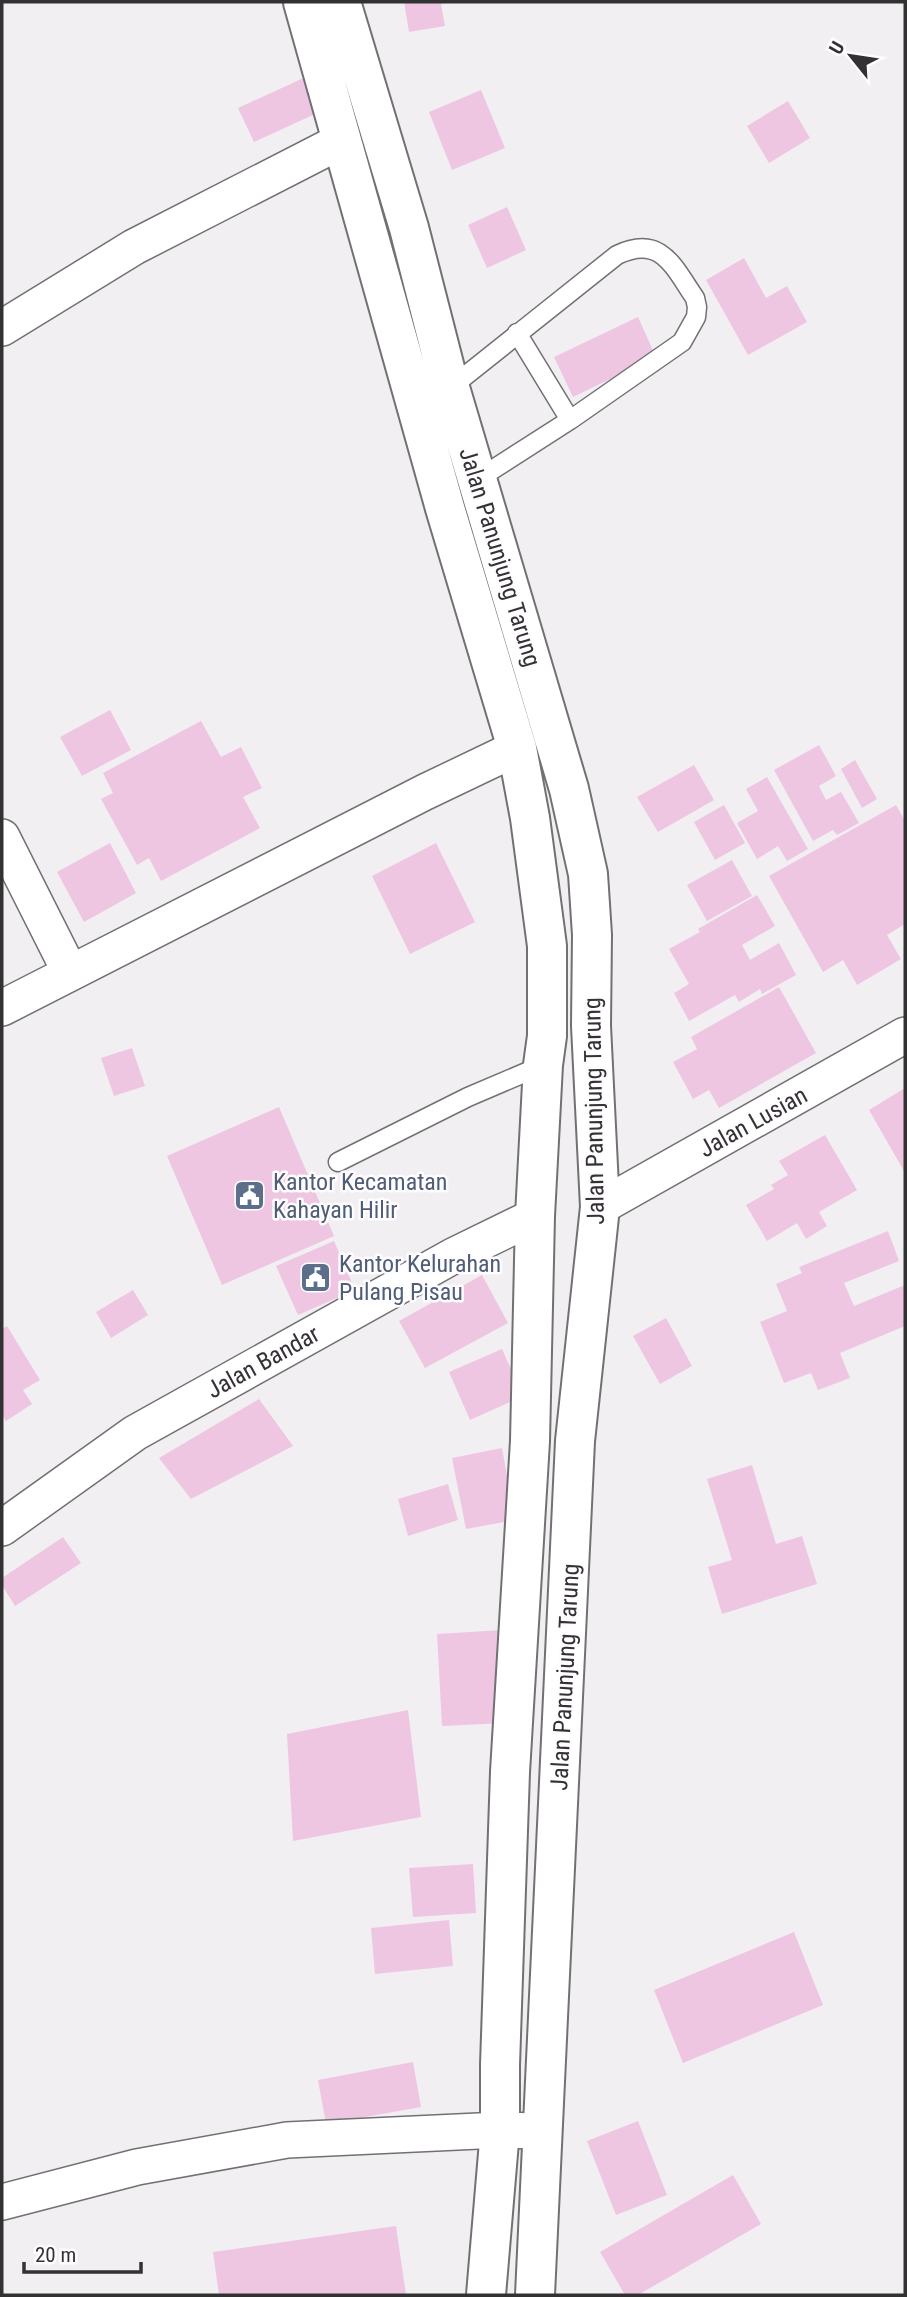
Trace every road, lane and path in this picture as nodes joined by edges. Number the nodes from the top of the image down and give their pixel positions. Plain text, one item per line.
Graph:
1 (303, 2) edge
2 (341, 2) edge
3 (341, 141) junction
4 (409, 228) junction
5 (368, 233) junction
6 (2, 328) edge
7 (517, 333) junction
8 (450, 387) junction
9 (570, 420) junction
10 (478, 479) junction
11 (517, 748) junction
12 (2, 837) edge
13 (70, 972) junction
14 (2, 1007) edge
15 (591, 1026) junction
16 (905, 1035) edge
17 (545, 1050) junction
18 (338, 1162) dead end
19 (600, 1207) junction
20 (536, 1216) junction
21 (530, 1441) junction
22 (575, 1441) junction
23 (2, 1528) edge
24 (500, 2130) junction
25 (542, 2131) junction
26 (2, 2202) edge
27 (486, 2295) edge
28 (535, 2295) edge

1 - 3 street, Jalan Panunjung Tarung
2 - 4 street, Jalan Panunjung Tarung
3 - 5 street, Jalan Panunjung Tarung
3 - 6 street
4 - 5 street
4 - 8 street, Jalan Panunjung Tarung
5 - 11 street, Jalan Panunjung Tarung
7 - 8 lane
7 - 9 lane
7 - 9 lane
8 - 10 street, Jalan Panunjung Tarung
9 - 10 lane
10 - 15 street, Jalan Panunjung Tarung
11 - 13 street
11 - 17 street, Jalan Panunjung Tarung
12 - 13 street
13 - 14 street
15 - 17 street
15 - 19 street, Jalan Panunjung Tarung
16 - 19 street, Jalan Lusian
17 - 18 lane
17 - 20 street, Jalan Panunjung Tarung
19 - 22 street, Jalan Panunjung Tarung
20 - 21 street, Jalan Panunjung Tarung
20 - 23 street, Jalan Bandar
21 - 22 street
21 - 24 street, Jalan Panunjung Tarung
22 - 25 street, Jalan Panunjung Tarung
24 - 25 street
24 - 26 street
24 - 27 street, Jalan Panunjung Tarung
25 - 28 street, Jalan Panunjung Tarung

